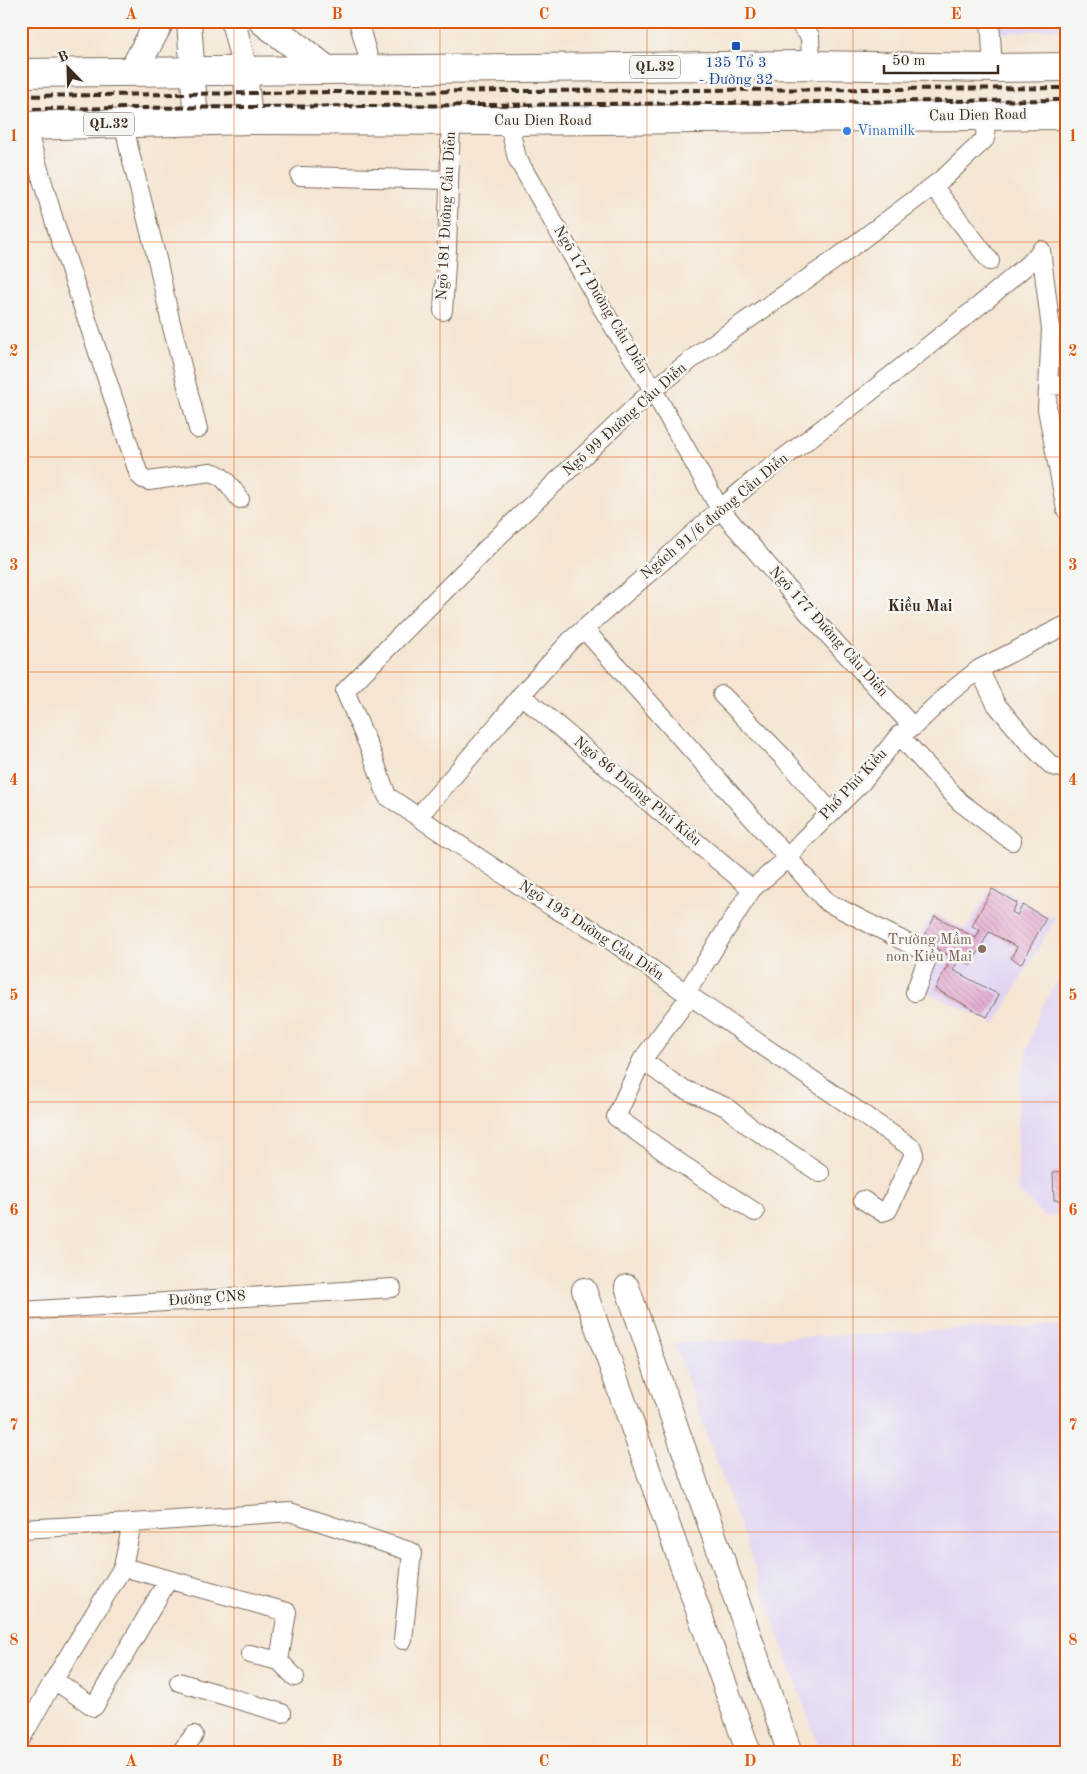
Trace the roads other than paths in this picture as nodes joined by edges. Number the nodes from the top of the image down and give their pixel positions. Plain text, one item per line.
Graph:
1 (160, 21) edge
2 (189, 21) edge
3 (233, 21) edge
4 (263, 21) edge
5 (358, 21) edge
6 (798, 21) edge
7 (990, 21) edge
8 (811, 65) junction
9 (1066, 67) edge
10 (993, 68) junction
11 (245, 70) junction
12 (327, 70) junction
13 (372, 70) junction
14 (133, 71) junction
15 (193, 71) junction
16 (21, 73) edge
17 (1066, 115) edge
18 (986, 116) junction
19 (250, 120) junction
20 (451, 121) junction
21 (508, 121) junction
22 (196, 122) junction
23 (124, 123) junction
24 (24, 126) edge
25 (300, 176) dead end
26 (449, 180) junction
27 (933, 186) junction
28 (990, 261) dead end
29 (443, 311) dead end
30 (1057, 386) edge
31 (653, 390) junction
32 (198, 429) dead end
33 (240, 499) dead end
34 (720, 509) junction
35 (1066, 510) edge
36 (1066, 625) edge
37 (584, 629) junction
38 (979, 669) junction
39 (345, 691) joint
40 (521, 695) junction
41 (722, 695) dead end
42 (906, 731) junction
43 (1066, 769) edge
44 (831, 812) junction
45 (418, 816) junction
46 (1012, 841) dead end
47 (789, 857) junction
48 (752, 889) junction
49 (915, 992) dead end
50 (688, 995) junction
51 (642, 1060) junction
52 (820, 1173) dead end
53 (862, 1200) dead end
54 (755, 1212) dead end
55 (627, 1286) dead end
56 (392, 1288) dead end
57 (584, 1290) dead end
58 (21, 1311) edge
59 (132, 1523) junction
60 (21, 1529) edge
61 (123, 1567) junction
62 (168, 1580) junction
63 (403, 1640) dead end
64 (250, 1654) dead end
65 (279, 1660) junction
66 (296, 1677) dead end
67 (54, 1680) junction
68 (179, 1682) dead end
69 (282, 1713) dead end
70 (194, 1735) dead end
71 (21, 1738) edge
72 (180, 1753) edge
73 (749, 1753) edge
74 (790, 1753) edge

1 - 14 highway
2 - 15 street
3 - 11 street
4 - 12 highway
5 - 13 street
6 - 8 street
7 - 10 street
8 - 10 highway, QL.32
8 - 13 highway, QL.32
9 - 10 highway, QL.32
11 - 12 highway, QL.32
11 - 15 highway, QL.32
11 - 19 street
12 - 13 highway, QL.32
14 - 15 highway, QL.32
14 - 16 highway, QL.32
15 - 22 street
17 - 18 highway, Cau Dien Road / QL.32
18 - 21 highway, Cau Dien Road / QL.32
18 - 27 street, Ngõ 99 Đường Cầu Diễn
19 - 20 highway, Cau Dien Road / QL.32
19 - 22 highway, Cau Dien Road / QL.32
20 - 21 highway, Cau Dien Road / QL.32
20 - 26 street, Ngõ 181 Đường Cầu Diễn
21 - 31 street, Ngõ 177 Đường Cầu Diễn
22 - 23 highway, Cau Dien Road / QL.32
23 - 24 highway, Cau Dien Road / QL.32
23 - 32 street
24 - 33 street
25 - 26 street
26 - 29 street, Ngõ 181 Đường Cầu Diễn
27 - 28 street
27 - 31 street, Ngõ 99 Đường Cầu Diễn
30 - 34 street, Ngách 91/6 đường Cầu Diễn
30 - 35 street
31 - 34 street, Ngõ 177 Đường Cầu Diễn
31 - 39 street, Ngõ 99 Đường Cầu Diễn
34 - 37 street, Ngách 91/6 đường Cầu Diễn
34 - 42 street, Ngõ 177 Đường Cầu Diễn
36 - 38 street, Phố Phú Kiều
37 - 40 street, Ngách 91/6 đường Cầu Diễn
37 - 47 street
38 - 42 street, Phố Phú Kiều
38 - 43 street
39 - 45 street, Ngõ 195 Đường Cầu Diễn
40 - 45 street, Ngách 91/6 đường Cầu Diễn
40 - 48 street, Ngõ 86 Đường Phú Kiều
41 - 44 street
42 - 44 street, Phố Phú Kiều
42 - 46 street, Ngõ 177 Đường Cầu Diễn
44 - 47 street, Phố Phú Kiều
45 - 50 street, Ngõ 195 Đường Cầu Diễn
47 - 48 street, Phố Phú Kiều
47 - 49 street
48 - 50 street, Phố Phú Kiều
50 - 51 street, Phố Phú Kiều
50 - 53 street, Ngõ 195 Đường Cầu Diễn
51 - 52 street
51 - 54 street, Phố Phú Kiều
55 - 74 street
56 - 58 street, Đường CN8
57 - 73 street
59 - 60 street
59 - 61 street
59 - 63 street
61 - 62 street
61 - 67 street
62 - 65 street
62 - 67 street
64 - 65 street
65 - 66 street
67 - 71 street
68 - 69 street
70 - 72 street

